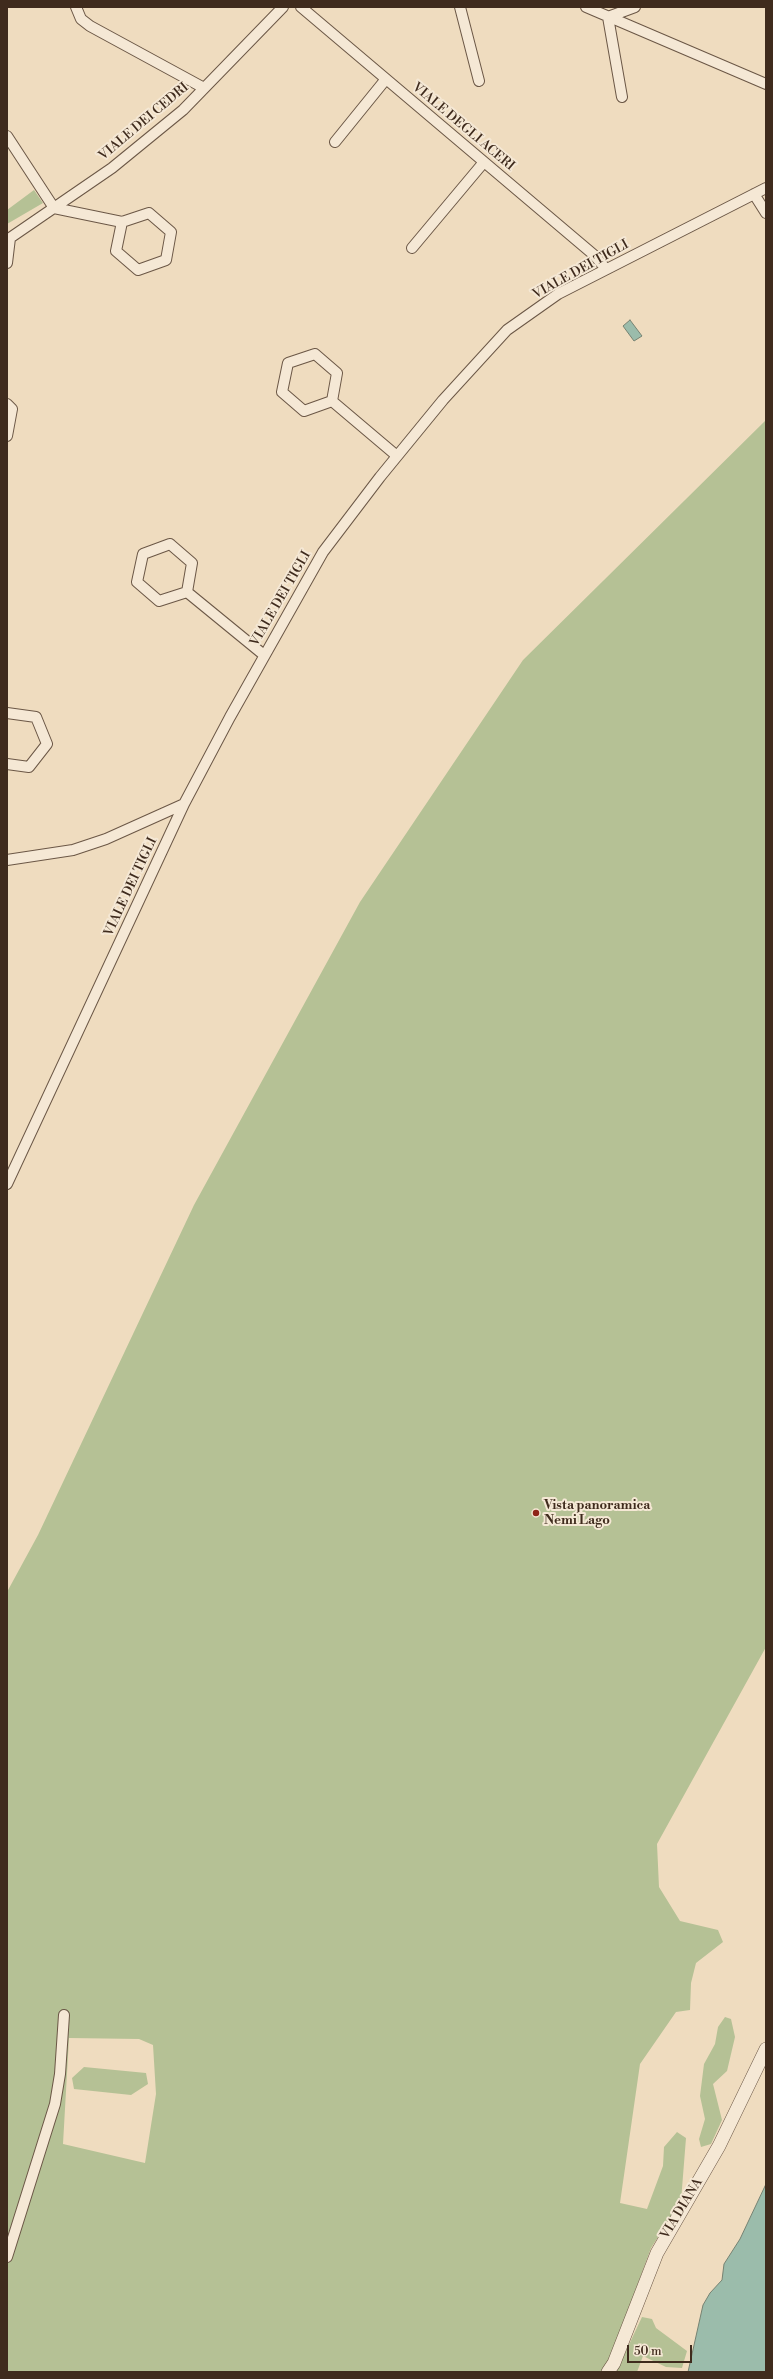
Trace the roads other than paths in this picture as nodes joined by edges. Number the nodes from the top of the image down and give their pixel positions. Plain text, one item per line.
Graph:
1 (76, 7) edge
2 (283, 7) edge
3 (301, 7) edge
4 (460, 7) edge
5 (586, 7) edge
6 (635, 7) edge
7 (608, 16) junction
8 (386, 79) junction
9 (479, 81) dead end
10 (766, 84) edge
11 (204, 88) junction
12 (622, 97) dead end
13 (7, 136) edge
14 (335, 142) dead end
15 (484, 162) junction
16 (766, 188) edge
17 (754, 194) junction
18 (54, 208) junction
19 (766, 213) edge
20 (122, 222) junction
21 (9, 239) edge
22 (412, 248) dead end
23 (7, 263) edge
24 (606, 269) junction
25 (332, 401) junction
26 (7, 404) edge
27 (7, 436) edge
28 (397, 456) junction
29 (187, 592) junction
30 (264, 655) junction
31 (7, 713) edge
32 (7, 764) edge
33 (184, 804) junction
34 (7, 860) edge
35 (7, 1184) edge
36 (64, 2015) dead end
37 (766, 2049) edge
38 (7, 2258) edge
39 (608, 2372) edge

1 - 11 street
2 - 11 street, VIALE DEI CEDRI
3 - 8 street, VIALE DEGLI ACERI
4 - 9 street
5 - 7 street
6 - 7 street
7 - 10 street
7 - 12 street
8 - 14 street
8 - 15 street, VIALE DEGLI ACERI
11 - 18 street, VIALE DEI CEDRI
13 - 18 street
15 - 22 street
15 - 24 street, VIALE DEGLI ACERI
16 - 17 street, VIALE DEI TIGLI
17 - 19 street
17 - 24 street, VIALE DEI TIGLI
18 - 20 street
18 - 21 street, VIALE DEI CEDRI
20 - 20 street
21 - 23 street
24 - 28 street, VIALE DEI TIGLI
25 - 25 street
25 - 28 street
26 - 27 street
28 - 30 street, VIALE DEI TIGLI
29 - 29 street
29 - 30 street
30 - 33 street, VIALE DEI TIGLI
31 - 32 street
33 - 34 street
33 - 35 street, VIALE DEI TIGLI
36 - 38 street
37 - 39 street, VIA DIANA

